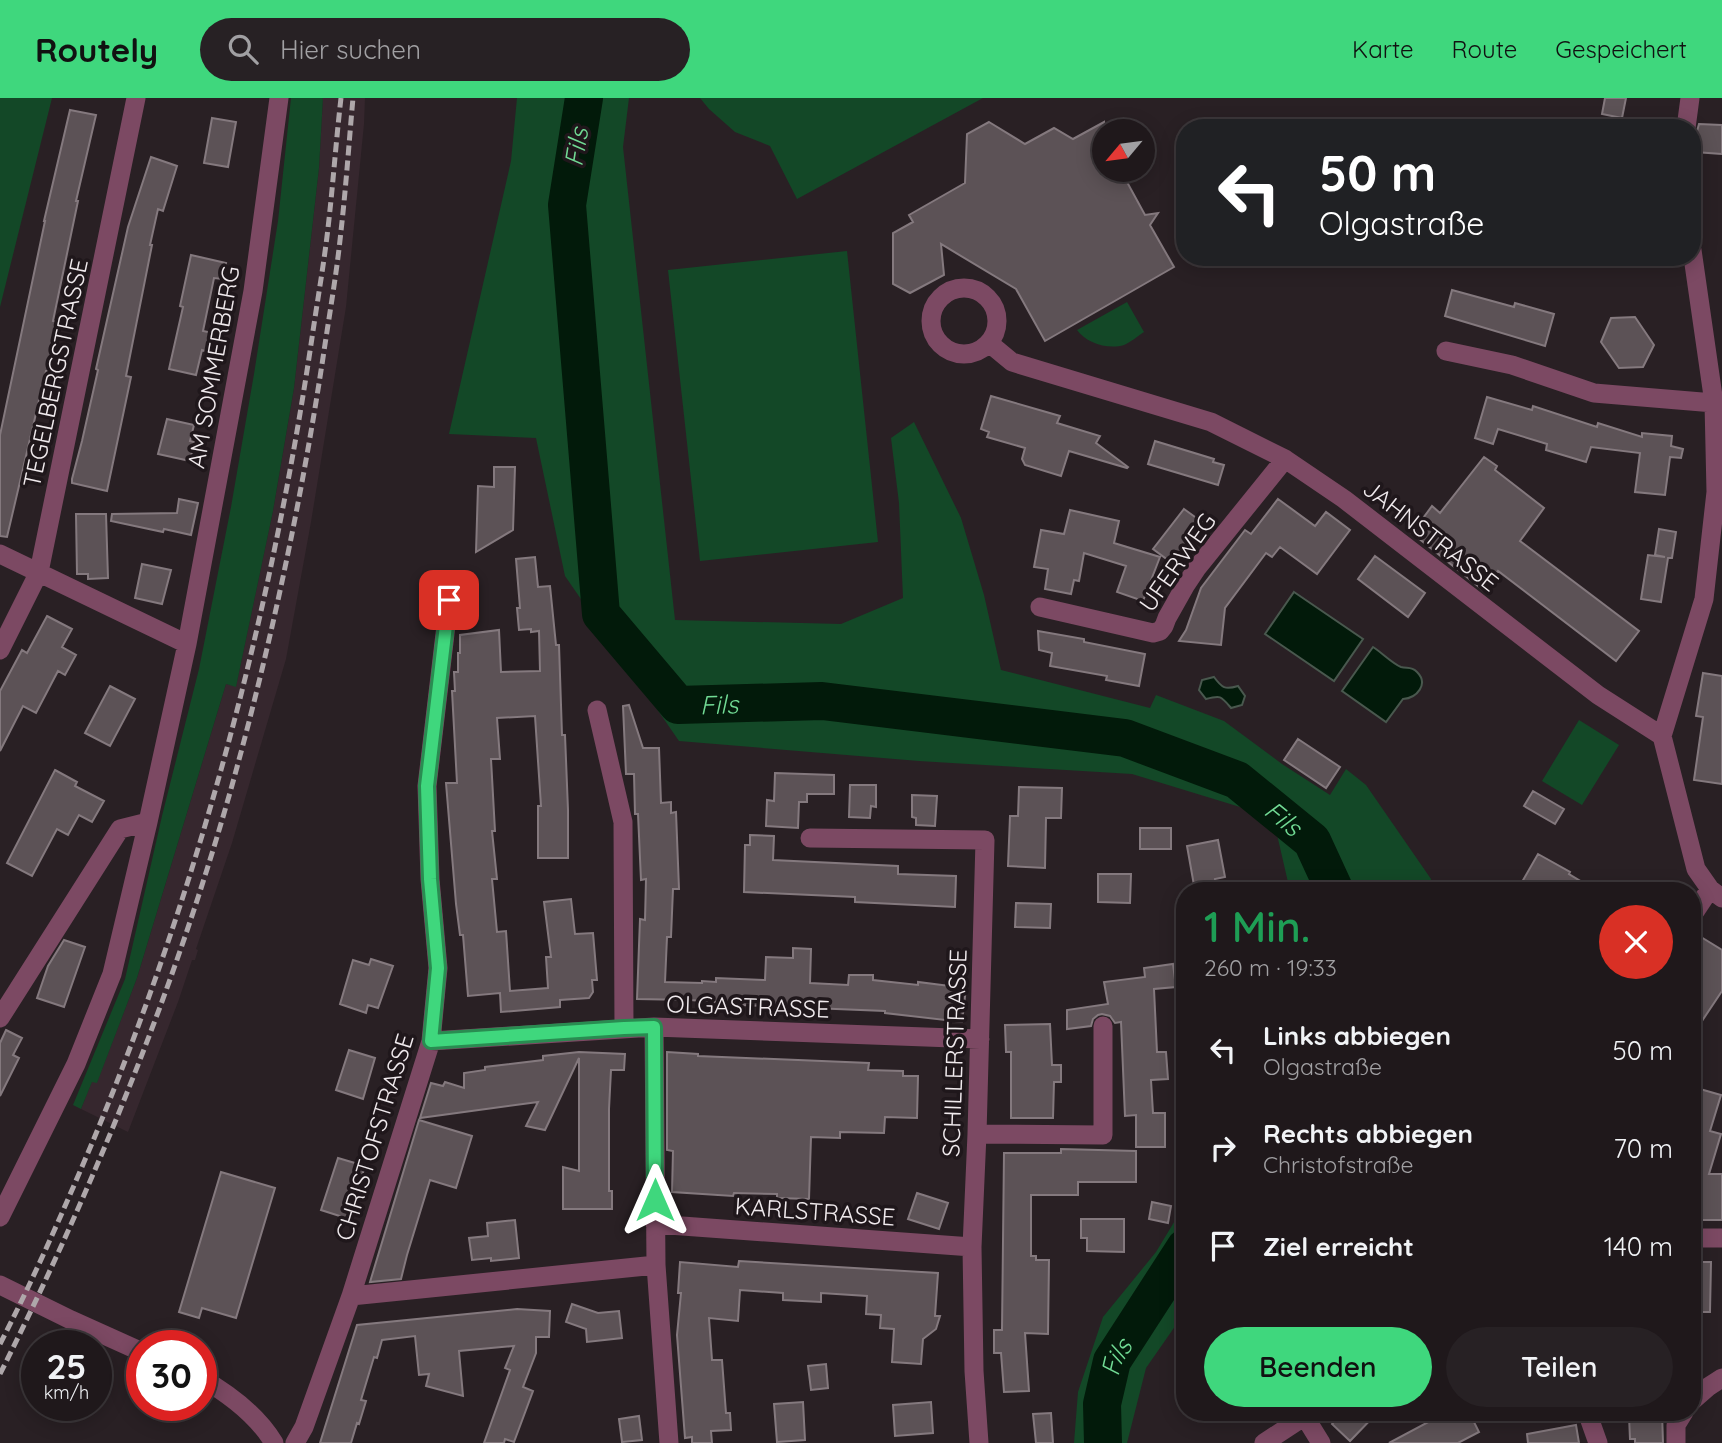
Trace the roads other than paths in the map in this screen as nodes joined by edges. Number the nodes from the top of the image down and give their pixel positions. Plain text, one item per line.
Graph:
1 (136, 98) edge
2 (279, 98) edge
3 (1689, 98) edge
4 (1687, 119) edge
5 (1694, 266) edge
6 (989, 343) dead end
7 (1446, 351) dead end
8 (1714, 404) junction
9 (1285, 459) junction
10 (0, 554) edge
11 (38, 572) junction
12 (464, 594) dead end
13 (1040, 607) dead end
14 (187, 643) junction
15 (0, 650) edge
16 (597, 710) dead end
17 (1662, 736) junction
18 (148, 822) junction
19 (810, 838) dead end
20 (1716, 893) edge
21 (1701, 907) edge
22 (0, 1018) edge
23 (1103, 1026) dead end
24 (654, 1027) junction
25 (624, 1028) junction
26 (979, 1039) junction
27 (431, 1041) junction
28 (977, 1134) junction
29 (0, 1217) edge
30 (655, 1224) junction
31 (1701, 1238) edge
32 (1722, 1238) edge
33 (972, 1247) junction
34 (656, 1265) junction
35 (0, 1285) edge
36 (351, 1296) junction
37 (126, 1345) edge
38 (1722, 1378) edge
39 (217, 1388) edge
40 (1701, 1393) edge
41 (1299, 1421) edge
42 (1311, 1421) edge
43 (1590, 1421) edge
44 (1678, 1421) edge
45 (274, 1443) edge
46 (296, 1443) edge
47 (668, 1443) edge
48 (979, 1443) edge
49 (1264, 1443) edge
50 (1321, 1443) edge
51 (1598, 1443) edge
52 (1676, 1443) edge

1 - 11 street, TEGELBERGSTRASSE
2 - 14 street, AM SOMMERBERG
3 - 4 street
5 - 8 street
6 - 9 street, JAHNSTRASSE
7 - 8 street
8 - 17 street
9 - 13 street, UFERWEG
9 - 17 street, JAHNSTRASSE
10 - 11 street
11 - 14 street
11 - 15 street, TEGELBERGSTRASSE
12 - 27 street, CHRISTOFSTRASSE
14 - 18 street, AM SOMMERBERG
16 - 25 street
17 - 20 street
18 - 22 street
18 - 29 street, AM SOMMERBERG
19 - 26 street, SCHILLERSTRASSE
20 - 21 street
23 - 28 street
24 - 25 street, OLGASTRASSE
24 - 26 street, OLGASTRASSE
24 - 30 street
25 - 27 street, OLGASTRASSE
26 - 28 street, SCHILLERSTRASSE
27 - 36 street, CHRISTOFSTRASSE
28 - 33 street, SCHILLERSTRASSE
30 - 33 street, KARLSTRASSE
30 - 34 street
31 - 32 street
33 - 48 street, SCHILLERSTRASSE
34 - 36 street
34 - 47 street
35 - 37 street
36 - 46 street, CHRISTOFSTRASSE
38 - 40 street
39 - 45 street
41 - 49 street
42 - 50 street
43 - 51 street
44 - 52 street

